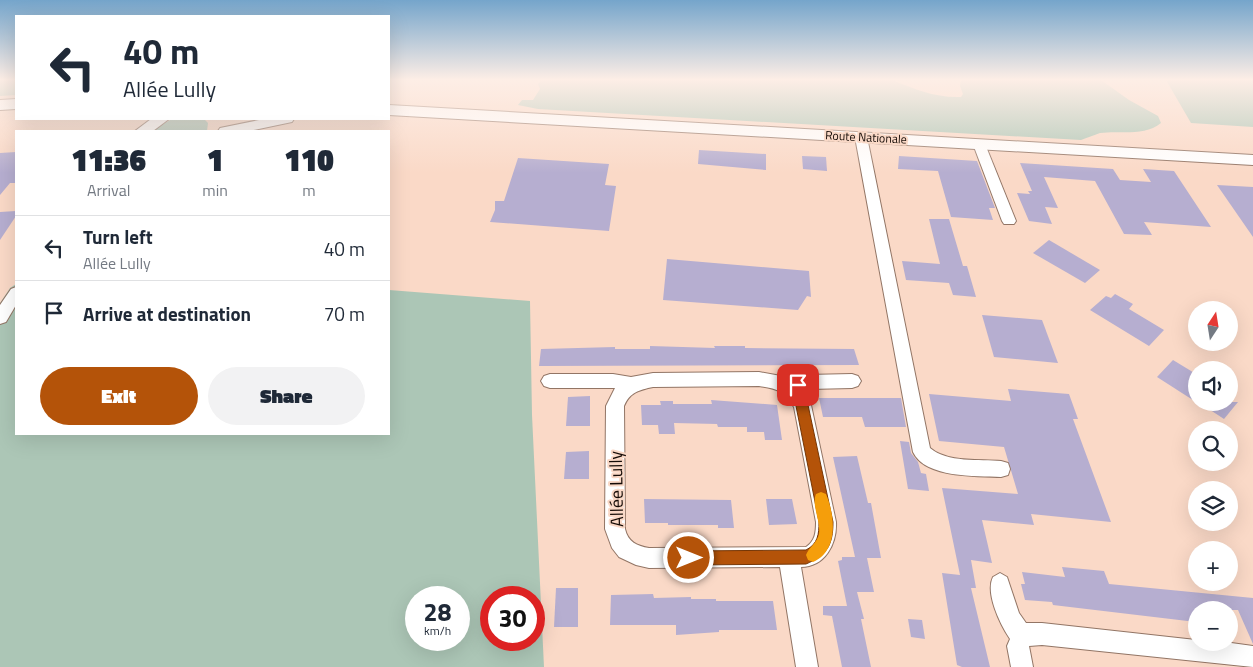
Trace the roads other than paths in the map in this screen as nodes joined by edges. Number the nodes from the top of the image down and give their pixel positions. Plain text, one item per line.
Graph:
1 (409, 111) edge
2 (158, 120) edge
3 (281, 120) edge
4 (138, 127) edge
5 (231, 130) edge
6 (861, 137) junction
7 (979, 144) junction
8 (1253, 160) edge
9 (1009, 221) dead end
10 (15, 295) edge
11 (0, 318) edge
12 (550, 381) dead end
13 (852, 382) dead end
14 (631, 384) junction
15 (792, 390) junction
16 (1001, 469) dead end
17 (789, 558) junction
18 (1000, 584) dead end
19 (1022, 637) junction
20 (1253, 657) edge
21 (807, 667) edge
22 (1022, 667) edge

1 - 6 main road, Route Nationale
2 - 4 main road
3 - 5 main road
6 - 7 main road, Route Nationale
6 - 16 street
7 - 8 main road, Route Nationale
7 - 9 street
10 - 11 street
12 - 14 street
13 - 15 street
14 - 15 street
14 - 17 street, Allée Lully
15 - 17 street, Allée Lully
17 - 21 street
18 - 19 street
19 - 20 street
19 - 22 street

